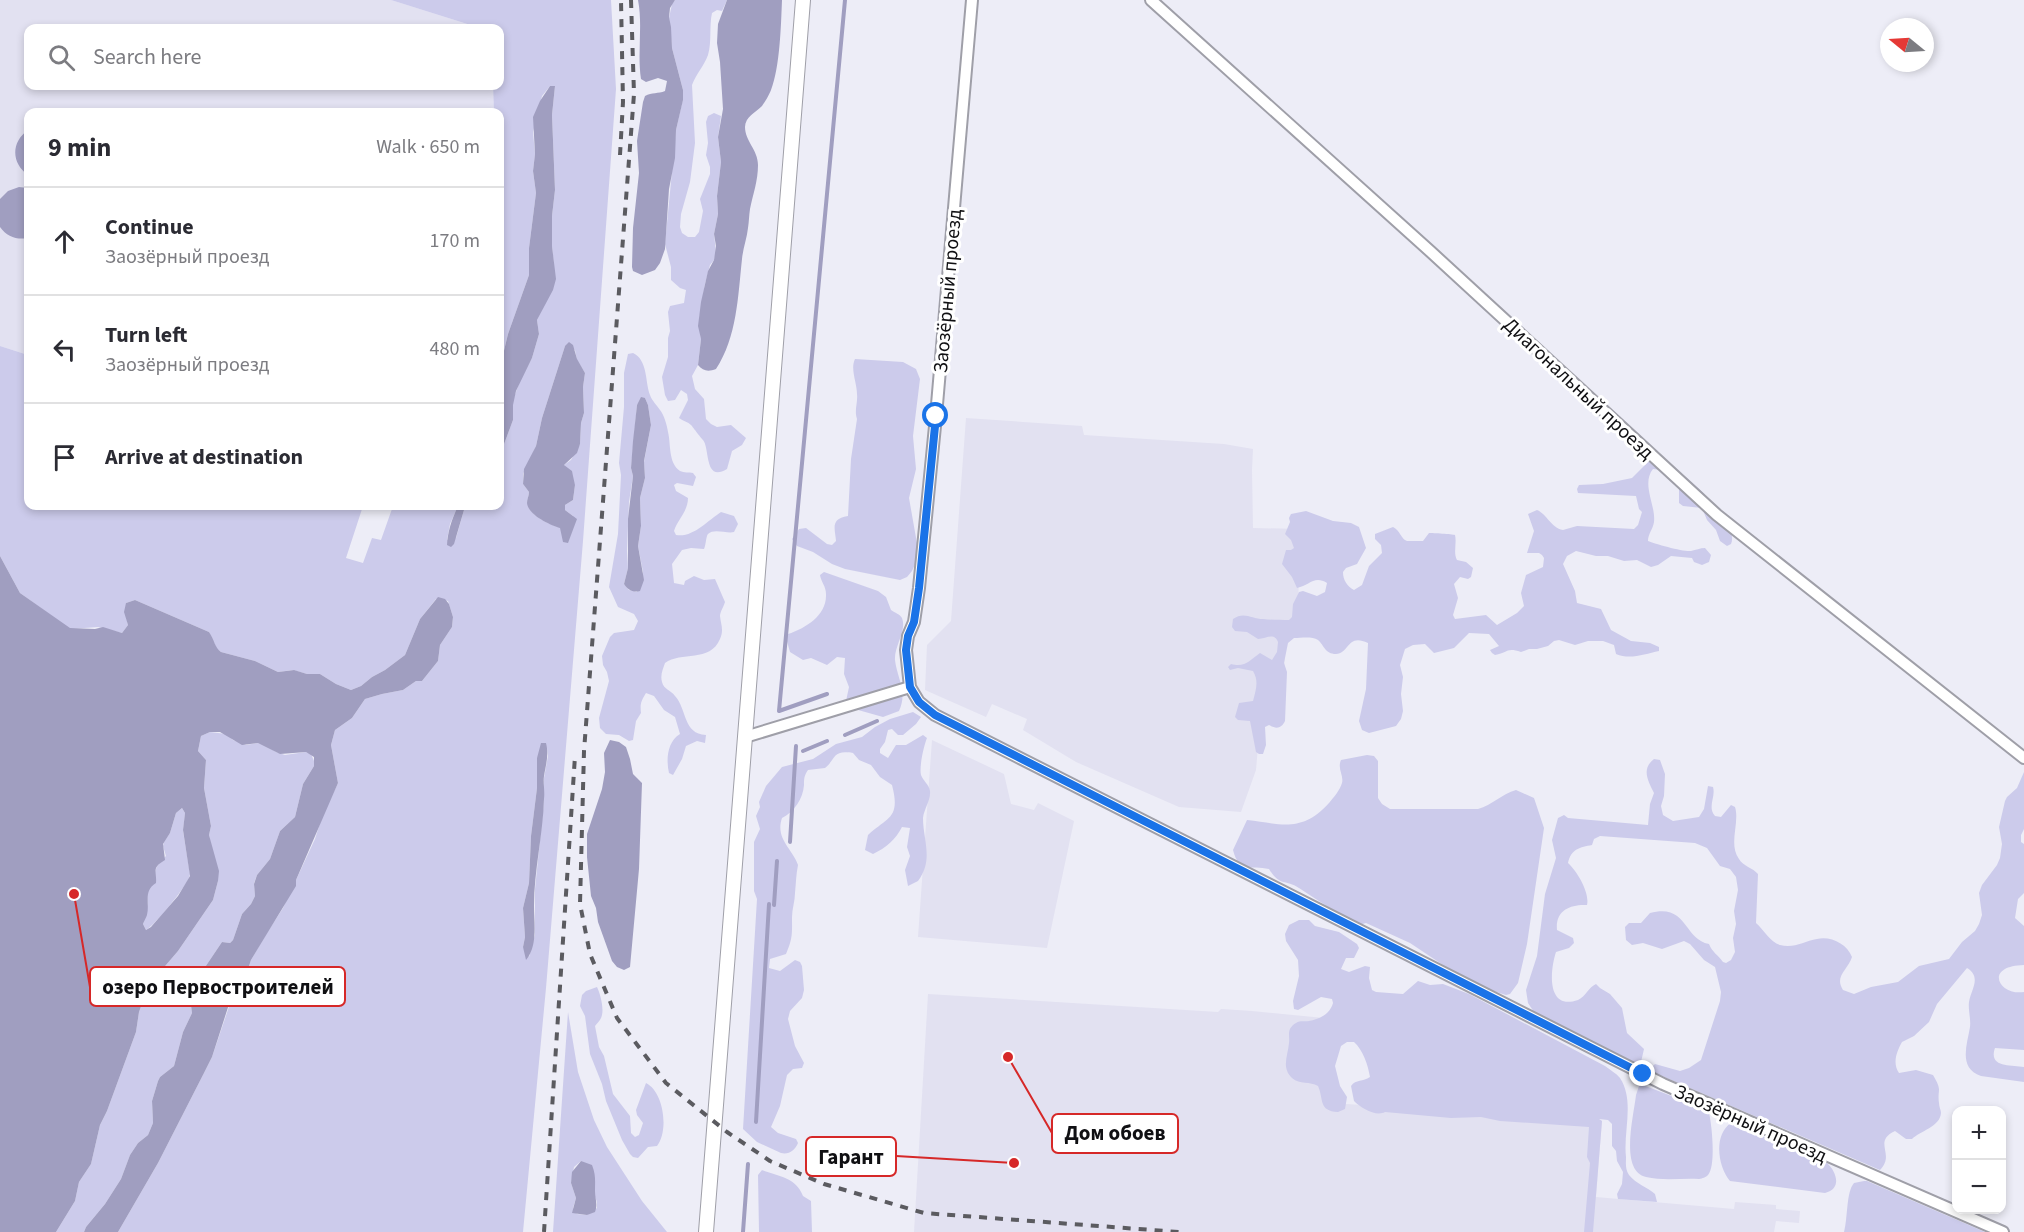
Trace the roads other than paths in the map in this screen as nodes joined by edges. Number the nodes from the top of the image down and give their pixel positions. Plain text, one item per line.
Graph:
1 (803, 0) edge
2 (972, 0) edge
3 (1150, 0) edge
4 (910, 687) junction
5 (745, 737) junction
6 (2024, 758) edge
7 (706, 1232) edge
8 (2002, 1232) edge

1 - 5 main road
2 - 4 street, Заозёрный проезд
3 - 6 street, Диагональный проезд
4 - 5 street
4 - 8 street, Заозёрный проезд
5 - 7 main road

